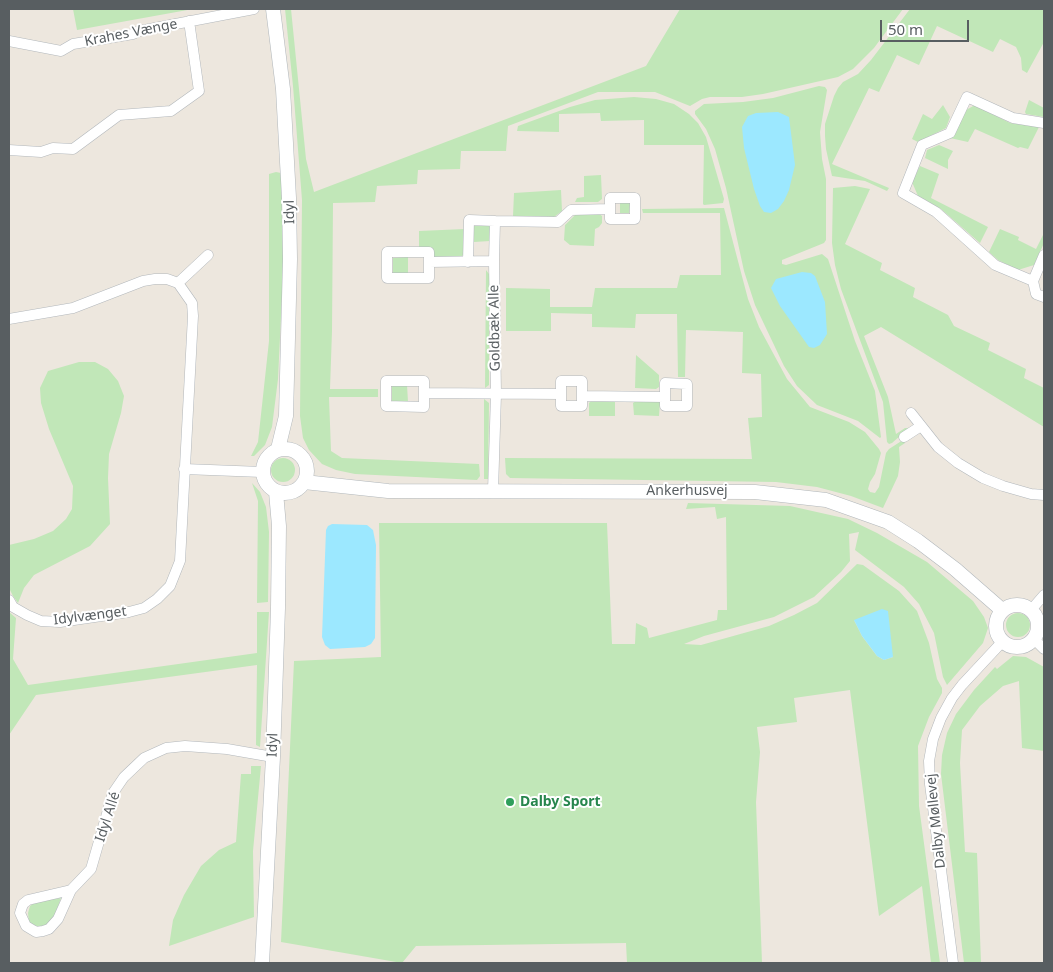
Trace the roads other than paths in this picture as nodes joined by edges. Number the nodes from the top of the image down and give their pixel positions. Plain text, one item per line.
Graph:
1 (254, 9) edge
2 (273, 9) edge
3 (189, 21) junction
4 (9, 41) edge
5 (1044, 122) edge
6 (9, 150) edge
7 (610, 209) dead end
8 (495, 221) junction
9 (1044, 255) edge
10 (208, 256) dead end
11 (494, 261) junction
12 (429, 262) junction
13 (468, 262) junction
14 (1033, 281) junction
15 (178, 284) junction
16 (1044, 298) edge
17 (9, 319) edge
18 (424, 393) junction
19 (496, 394) junction
20 (561, 394) junction
21 (582, 396) junction
22 (665, 397) dead end
23 (911, 413) dead end
24 (286, 416) junction
25 (920, 426) junction
26 (904, 438) dead end
27 (278, 449) junction
28 (296, 451) junction
29 (184, 469) junction
30 (262, 472) junction
31 (301, 481) junction
32 (493, 491) junction
33 (276, 492) junction
34 (1044, 495) edge
35 (279, 526) junction
36 (1044, 595) edge
37 (9, 600) edge
38 (1002, 610) junction
39 (1031, 610) junction
40 (1034, 639) junction
41 (1003, 641) junction
42 (1044, 649) edge
43 (273, 757) junction
44 (71, 890) junction
45 (262, 963) edge
46 (953, 963) edge

1 - 3 street, Krahes Vænge
2 - 24 street, Idyl
3 - 4 street, Krahes Vænge
3 - 6 street
5 - 14 street
7 - 8 street
8 - 11 street, Goldbæk Alle
8 - 13 street
9 - 14 street
10 - 15 street
11 - 13 street
11 - 19 street, Goldbæk Alle
12 - 12 street
12 - 13 street
14 - 16 street
15 - 17 street
15 - 29 street, Idylvænget
18 - 18 street
18 - 19 street
19 - 20 street
19 - 32 street, Goldbæk Alle
20 - 21 street
20 - 21 street
21 - 22 street
23 - 25 street
24 - 27 street, Idyl
24 - 28 street, Idyl
25 - 26 street
25 - 34 street
27 - 28 street
27 - 30 street
28 - 31 street
29 - 30 street
29 - 37 street, Idylvænget
30 - 33 street
31 - 32 street, Ankerhusvej
31 - 33 street
31 - 35 street, Idyl
32 - 38 street, Ankerhusvej
33 - 35 street, Idyl
35 - 43 street, Idyl
36 - 39 street
38 - 39 street
38 - 41 street
39 - 40 street
40 - 41 street
40 - 42 street
41 - 46 street, Dalby Møllevej
43 - 44 street, Idyl Allé
43 - 45 street, Idyl
44 - 44 street, Idyl Allé

